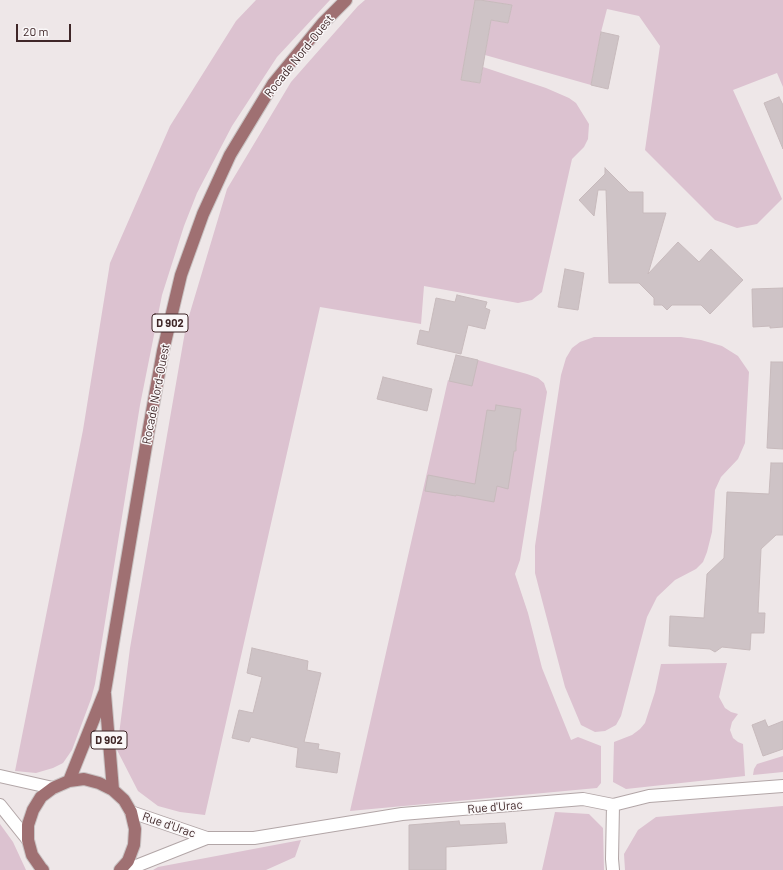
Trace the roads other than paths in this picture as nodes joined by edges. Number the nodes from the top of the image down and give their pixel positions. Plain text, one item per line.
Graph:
1 (346, 0) edge
2 (105, 691) junction
3 (0, 776) edge
4 (69, 781) junction
5 (783, 786) edge
6 (53, 788) junction
7 (113, 790) junction
8 (0, 805) edge
9 (613, 805) junction
10 (131, 812) junction
11 (207, 838) junction
12 (28, 840) junction
13 (43, 870) edge
14 (120, 870) edge
15 (126, 870) edge
16 (613, 870) edge

1 - 2 main road, Rocade Nord-Ouest / D 902
2 - 4 main road, Rocade Nord-Ouest / D 902
2 - 7 main road, Rocade Nord-Ouest / D 902
3 - 6 street
4 - 6 main road
4 - 7 main road
5 - 9 street, Rue d'Urac
6 - 12 main road
7 - 10 main road
8 - 12 street
9 - 11 street, Rue d'Urac
9 - 16 street
10 - 11 street, Rue d'Urac
10 - 14 main road
11 - 15 street, Rue d'Urac
12 - 13 main road

